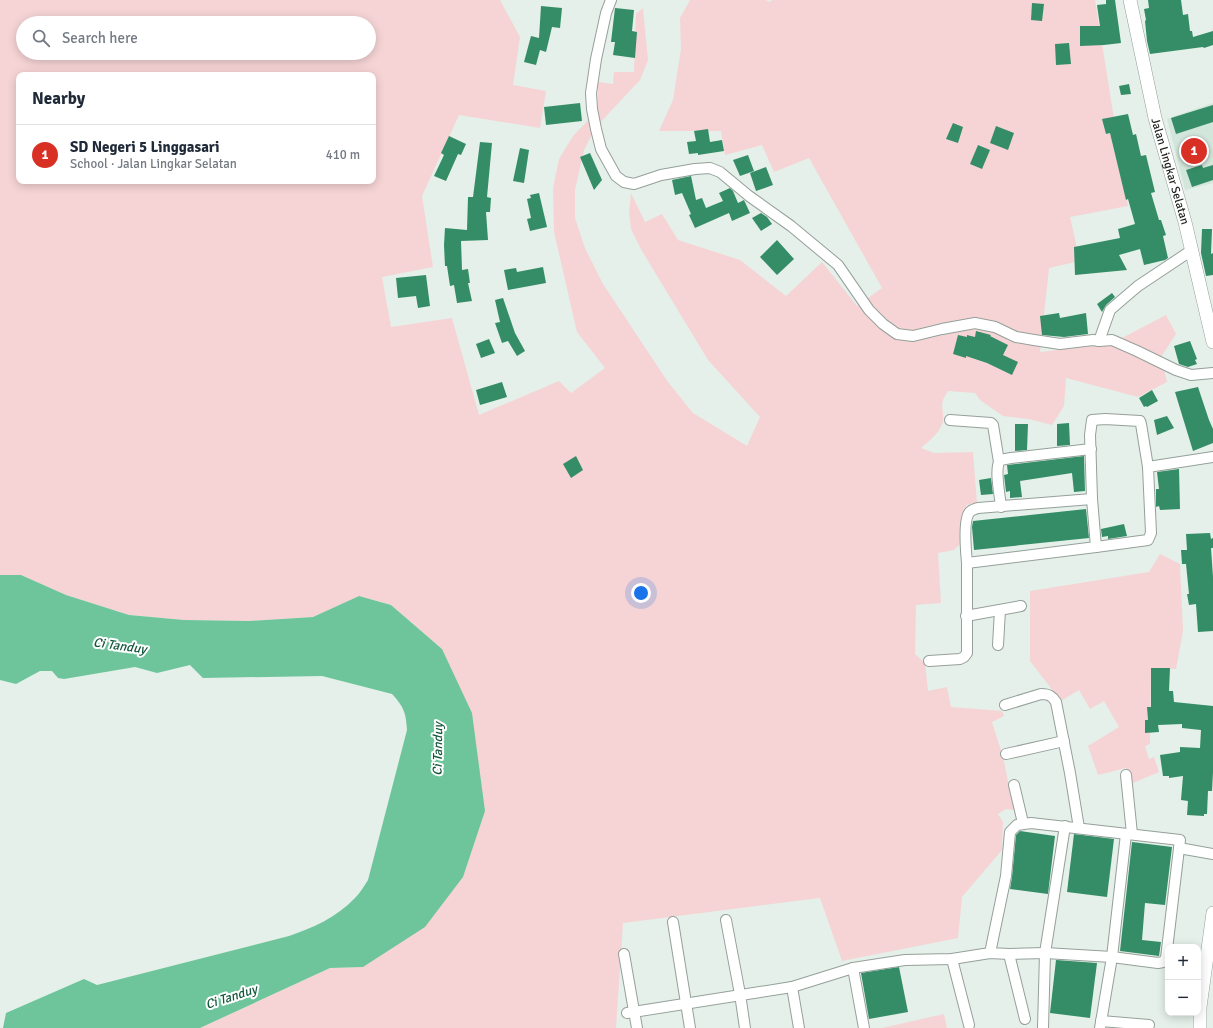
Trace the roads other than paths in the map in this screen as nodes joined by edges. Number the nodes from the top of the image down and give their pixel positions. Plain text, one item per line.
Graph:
1 (611, 0) edge
2 (1130, 0) edge
3 (1192, 250) junction
4 (1099, 341) junction
5 (1213, 342) edge
6 (1213, 373) edge
7 (950, 420) dead end
8 (1091, 449) junction
9 (1213, 457) edge
10 (998, 462) junction
11 (1148, 467) junction
12 (1092, 499) junction
13 (1001, 507) junction
14 (1096, 548) junction
15 (967, 563) junction
16 (1021, 606) dead end
17 (1000, 610) junction
18 (966, 616) junction
19 (998, 645) dead end
20 (929, 661) dead end
21 (1005, 705) dead end
22 (1064, 741) junction
23 (1006, 754) dead end
24 (1126, 775) dead end
25 (1014, 785) dead end
26 (1023, 823) junction
27 (1065, 826) junction
28 (1079, 828) junction
29 (1129, 834) junction
30 (1179, 848) junction
31 (1213, 854) edge
32 (1213, 913) edge
33 (726, 920) dead end
34 (673, 922) dead end
35 (990, 953) junction
36 (1045, 953) junction
37 (624, 954) dead end
38 (1009, 954) junction
39 (1112, 957) junction
40 (952, 959) junction
41 (854, 968) junction
42 (792, 987) junction
43 (740, 994) junction
44 (685, 1004) junction
45 (631, 1012) junction
46 (1025, 1019) dead end
47 (1101, 1024) edge
48 (969, 1025) dead end
49 (1149, 1025) dead end
50 (637, 1028) edge
51 (690, 1028) edge
52 (745, 1028) edge
53 (799, 1028) edge
54 (864, 1028) edge
55 (1043, 1028) edge
56 (1200, 1028) edge

1 - 4 street
2 - 3 street, Jalan Lingkar Selatan
3 - 4 street
3 - 5 street, Jalan Lingkar Selatan
4 - 6 street
7 - 10 street
8 - 10 street
8 - 11 street
8 - 12 street
9 - 11 street
10 - 13 street
11 - 14 street
12 - 13 street
12 - 14 street
13 - 15 street
14 - 15 street
15 - 18 street
16 - 17 street
17 - 18 street
17 - 19 street
18 - 20 street
21 - 22 street
22 - 23 street
22 - 28 street
24 - 29 street
25 - 26 street
26 - 27 street
26 - 35 street
27 - 28 street
27 - 36 street
28 - 29 street
29 - 30 street
29 - 39 street
30 - 31 street
30 - 39 street
32 - 56 street
33 - 43 street
34 - 44 street
35 - 38 street
35 - 40 street
36 - 38 street
36 - 39 street
36 - 55 street
37 - 45 street
38 - 46 street
39 - 47 street
40 - 41 street
40 - 48 street
41 - 42 street
41 - 54 street
42 - 43 street
42 - 53 street
43 - 44 street
43 - 52 street
44 - 45 street
44 - 51 street
45 - 50 street
47 - 49 street

